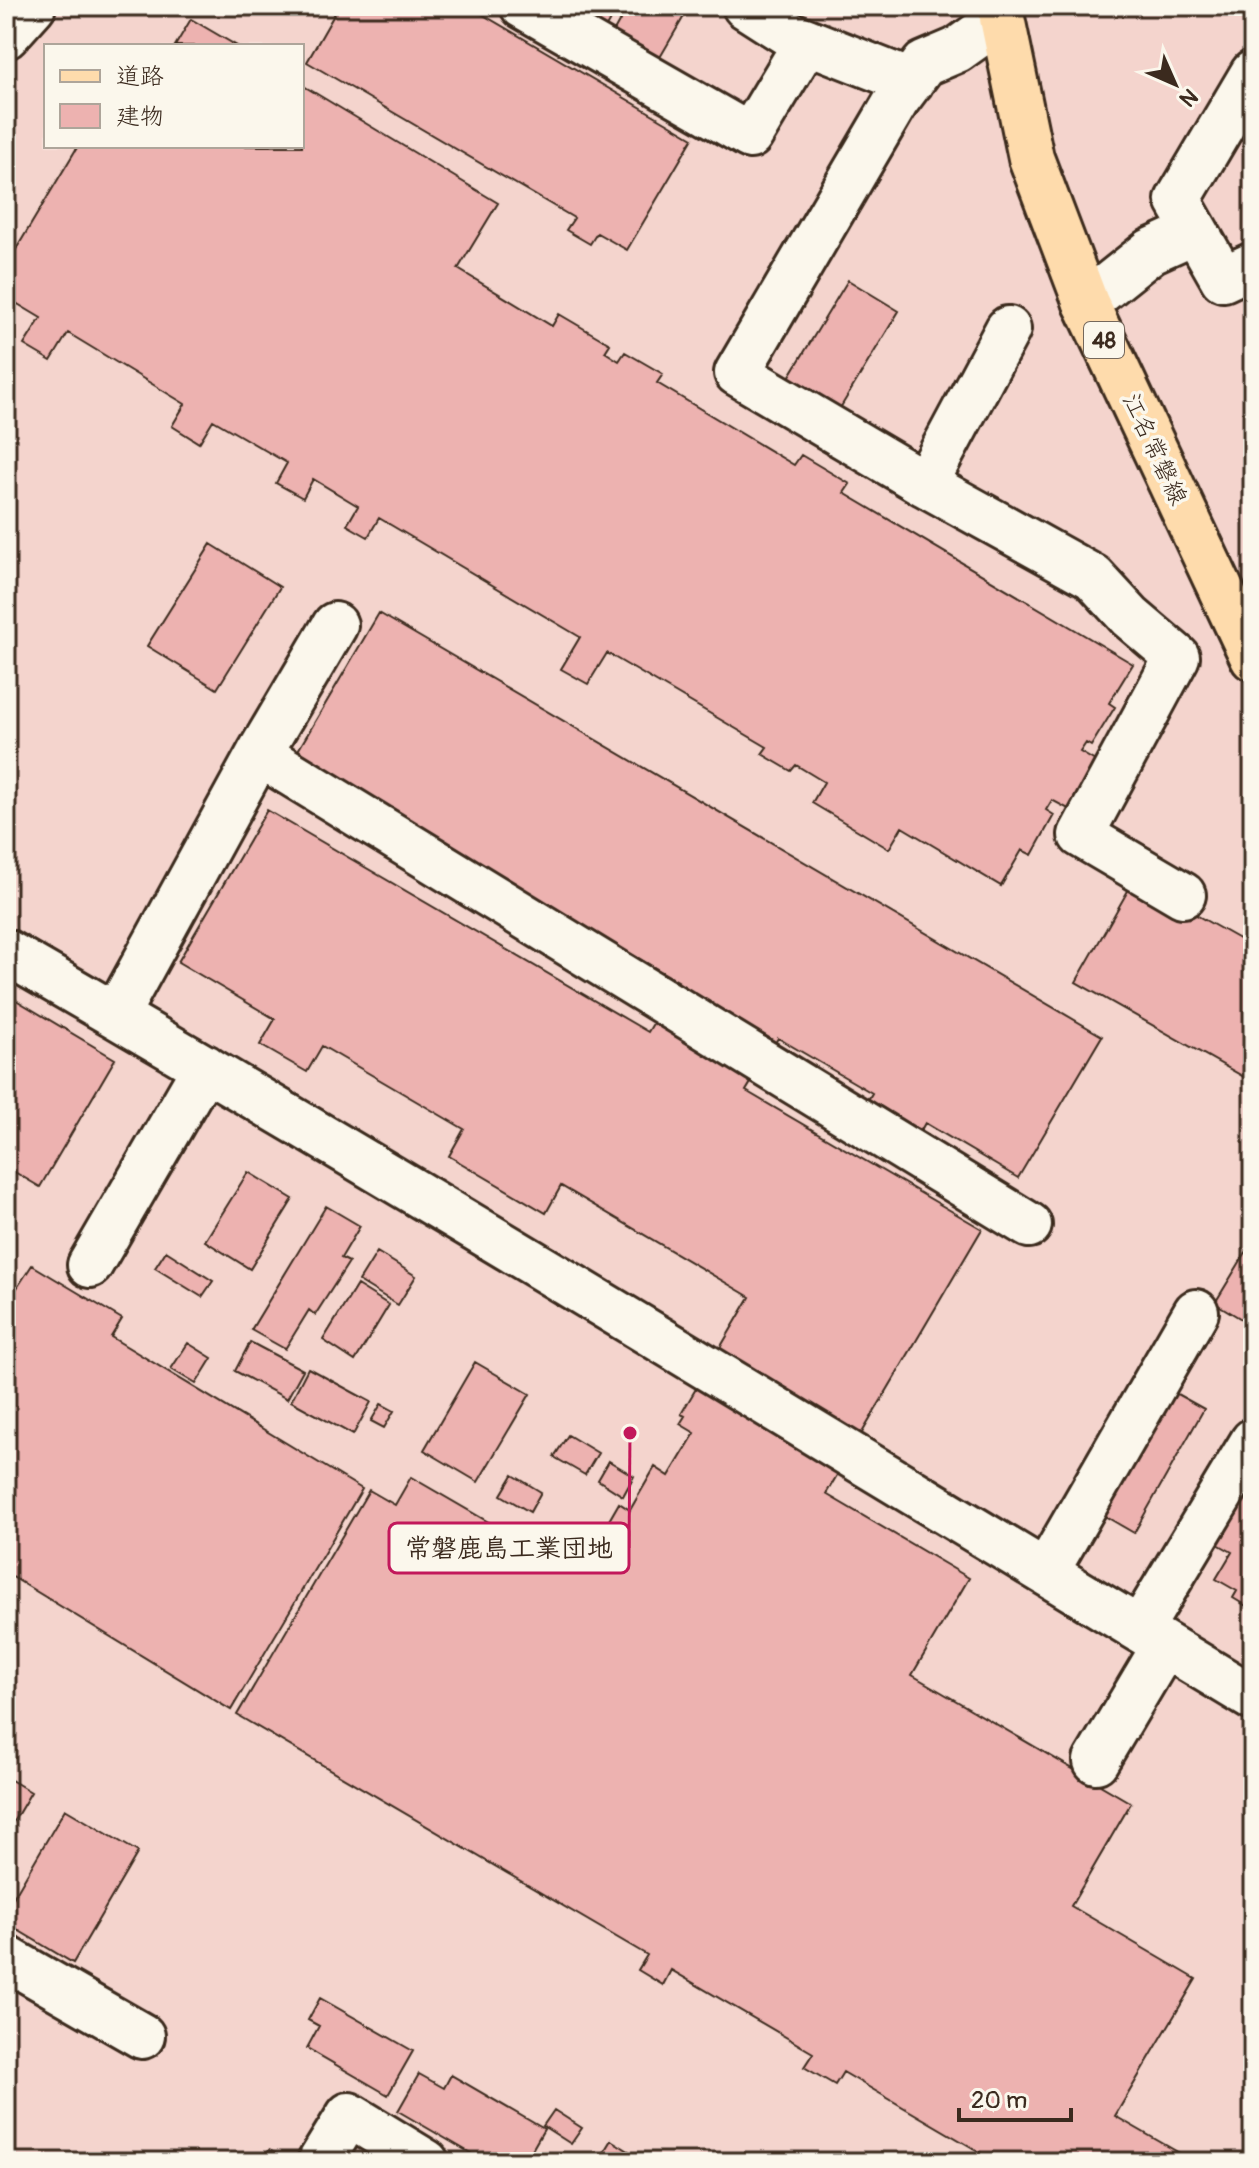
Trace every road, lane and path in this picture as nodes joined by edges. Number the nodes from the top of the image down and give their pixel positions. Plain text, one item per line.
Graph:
1 (523, 6) edge
2 (745, 6) edge
3 (1002, 12) edge
4 (807, 41) junction
5 (911, 82) junction
6 (1246, 102) edge
7 (1195, 231) junction
8 (1253, 265) edge
9 (1086, 303) junction
10 (1008, 329) dead end
11 (925, 484) junction
12 (335, 625) dead end
13 (1253, 658) edge
14 (259, 754) junction
15 (1183, 895) dead end
16 (6, 952) edge
17 (116, 1015) junction
18 (205, 1067) junction
19 (1029, 1225) dead end
20 (90, 1265) dead end
21 (1196, 1312) dead end
22 (1253, 1441) edge
23 (1046, 1572) junction
24 (1152, 1637) junction
25 (1253, 1698) edge
26 (1096, 1761) dead end
27 (6, 1958) edge
28 (142, 2036) dead end
29 (320, 2162) edge
30 (426, 2162) edge

1 - 4 lane
2 - 4 lane
3 - 5 lane
3 - 9 main road, 江名常磐線 / 48
4 - 5 lane
5 - 11 lane
6 - 7 lane
7 - 8 lane
7 - 9 lane
9 - 13 main road, 江名常磐線 / 48
10 - 11 lane
11 - 15 lane
12 - 14 lane
14 - 17 lane
14 - 19 lane
16 - 17 lane
17 - 18 lane
18 - 20 lane
18 - 23 lane
21 - 23 lane
22 - 24 lane
23 - 24 lane
24 - 25 lane
24 - 26 lane
27 - 28 lane
29 - 30 lane

